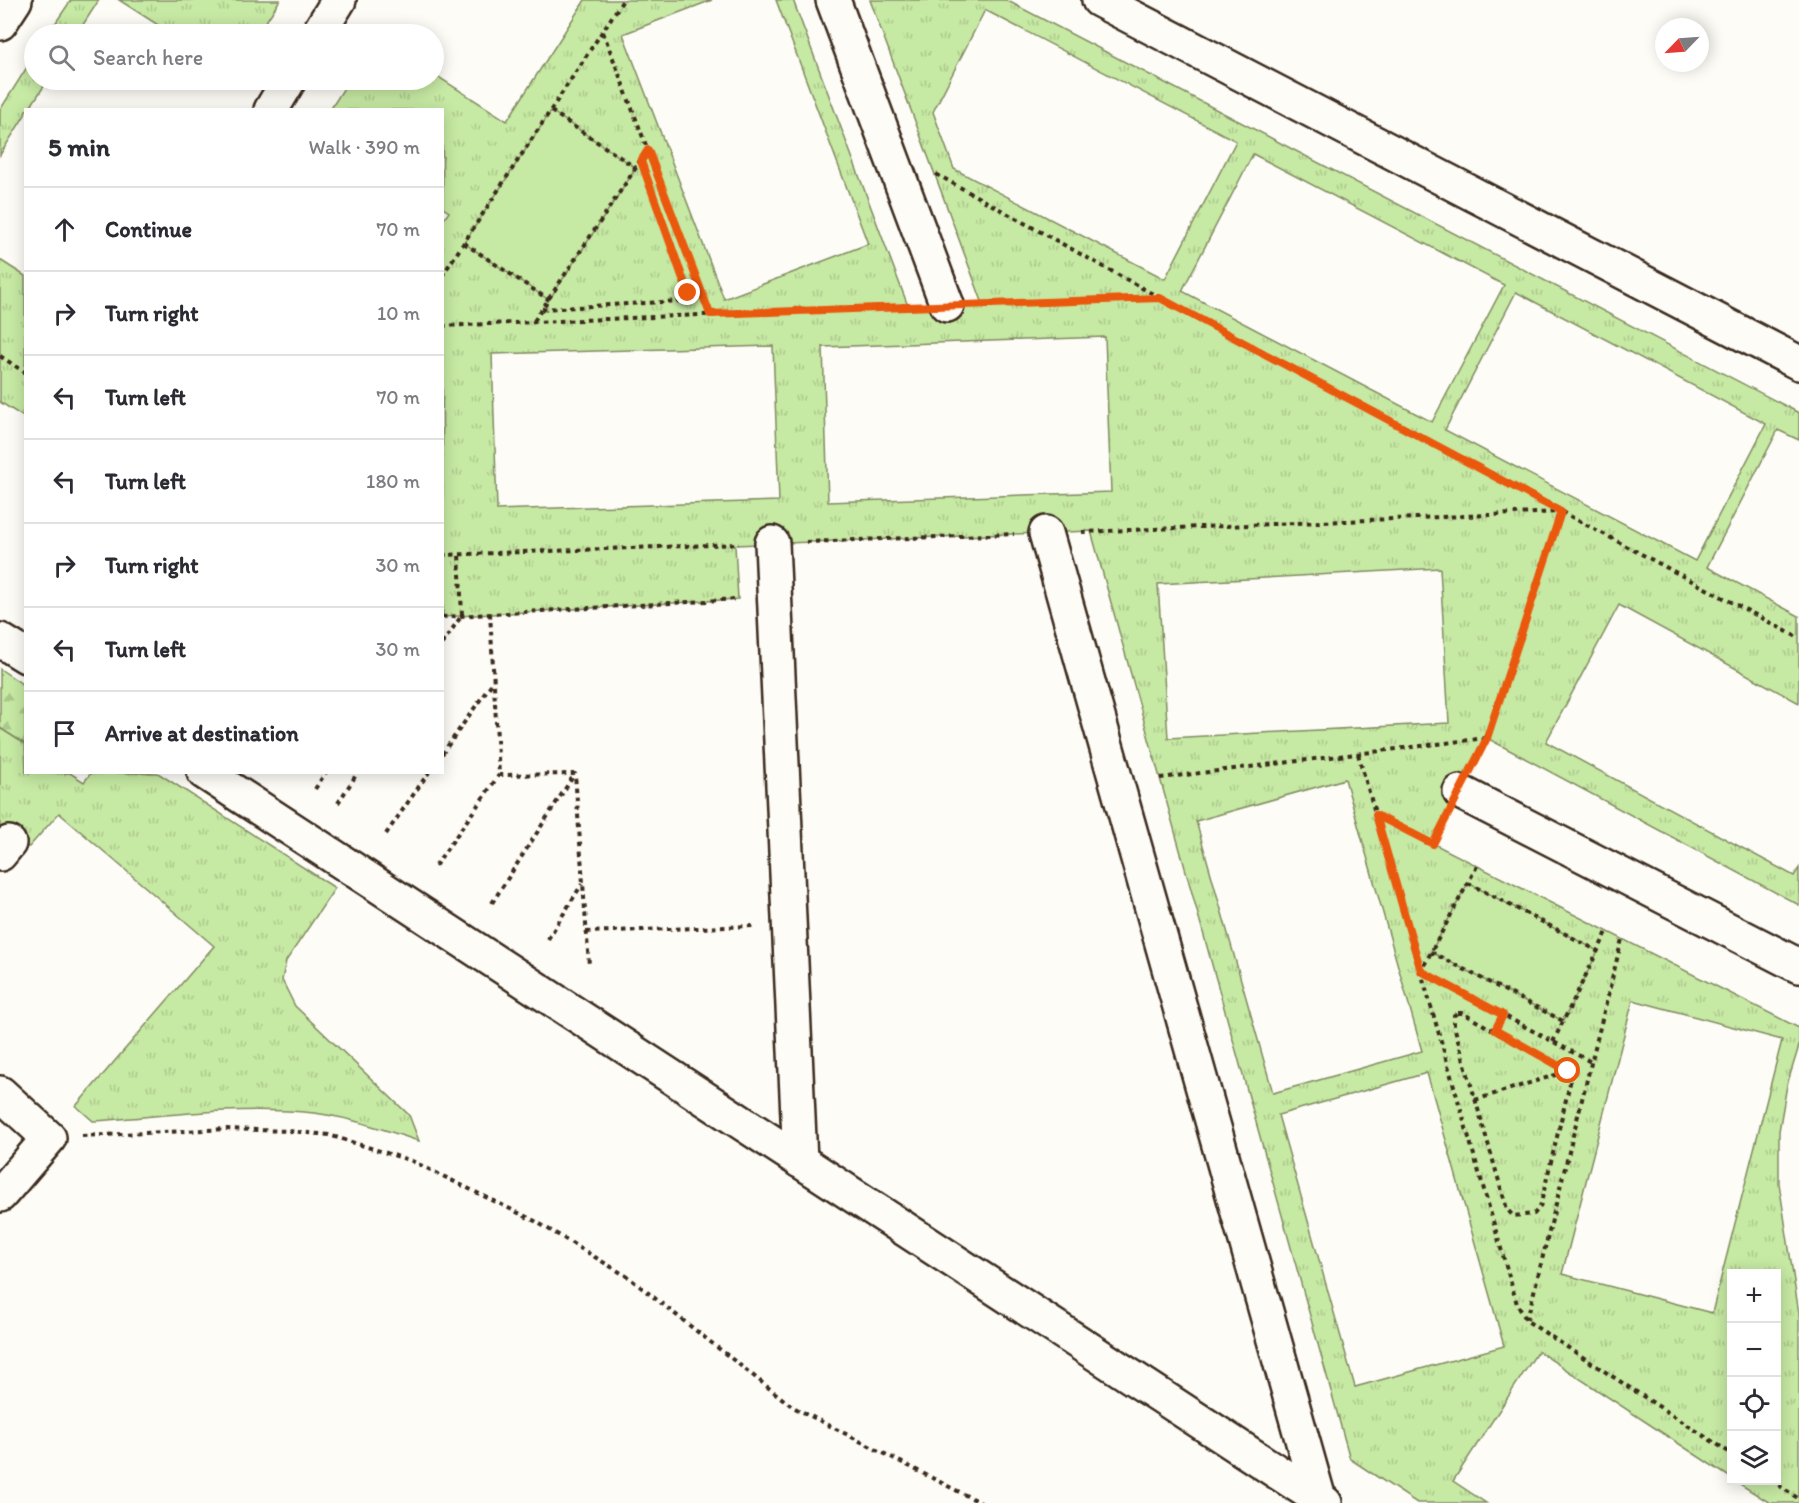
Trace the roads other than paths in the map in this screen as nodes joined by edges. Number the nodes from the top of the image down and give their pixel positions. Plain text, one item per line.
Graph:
1 (15, 0) edge
2 (339, 0) edge
3 (833, 0) edge
4 (1099, 0) edge
5 (0, 23) edge
6 (324, 24) edge
7 (283, 90) edge
8 (272, 108) edge
9 (947, 305) road end
10 (1799, 363) edge
11 (1046, 533) road end
12 (772, 543) road end
13 (0, 640) edge
14 (24, 655) edge
15 (207, 774) edge
16 (1460, 792) road end
17 (1799, 966) edge
18 (0, 1094) edge
19 (800, 1161) junction
20 (0, 1195) edge
21 (1322, 1501) edge

1 - 5 street
2 - 6 street
3 - 9 street
4 - 10 street
7 - 8 street
11 - 21 street
12 - 19 street
13 - 14 street
15 - 19 street
16 - 17 street
18 - 20 street
19 - 21 street

